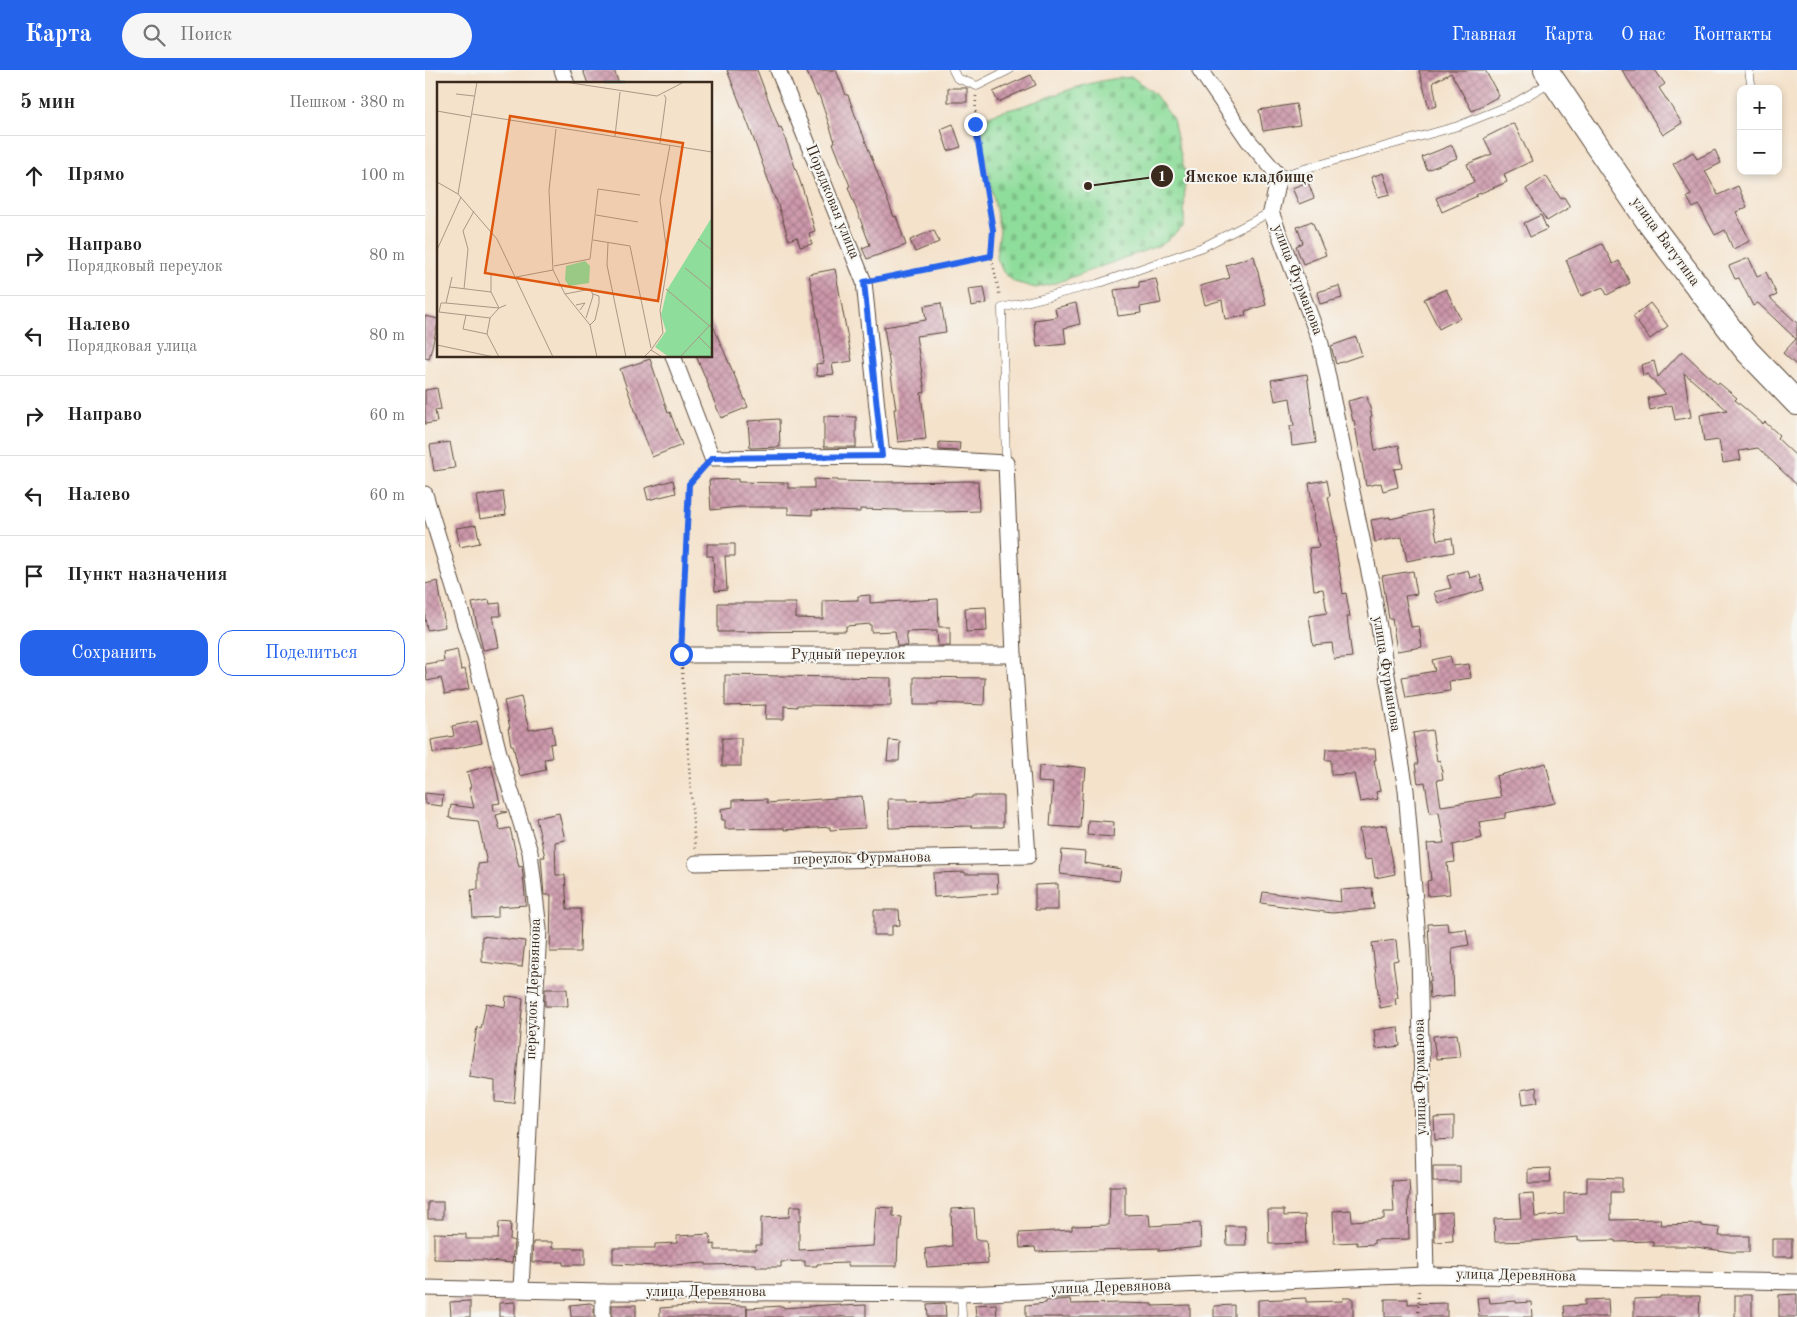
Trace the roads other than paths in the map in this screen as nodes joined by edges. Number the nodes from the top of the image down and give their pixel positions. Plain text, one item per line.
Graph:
1 (562, 70) edge
2 (778, 70) edge
3 (953, 70) edge
4 (1009, 70) edge
5 (1200, 70) edge
6 (1749, 70) edge
7 (1550, 75) edge
8 (566, 82) edge
9 (1751, 83) dead end
10 (1279, 176) junction
11 (1271, 212) junction
12 (674, 358) edge
13 (1797, 403) edge
14 (882, 456) junction
15 (1006, 463) junction
16 (425, 494) edge
17 (681, 654) road end
18 (1014, 655) junction
19 (696, 863) road end
20 (1426, 1275) junction
21 (1797, 1282) edge
22 (425, 1288) edge
23 (521, 1289) junction
24 (603, 1292) junction
25 (961, 1294) junction
26 (603, 1317) edge
27 (962, 1317) edge

1 - 8 street
2 - 14 street, Порядковая улица
3 - 4 lane
5 - 10 street
6 - 9 lane
7 - 10 lane
7 - 13 main road, улица Ватутина
10 - 11 street, улица Фурманова
11 - 15 lane
11 - 20 street, улица Фурманова
12 - 14 street
14 - 15 street
15 - 18 street
16 - 23 street, переулок Деревянова
17 - 18 street, Рудный переулок
18 - 19 street, переулок Фурманова
20 - 21 street, улица Деревянова
20 - 25 street, улица Деревянова
22 - 23 street, улица Деревянова
23 - 24 street, улица Деревянова
24 - 25 street, улица Деревянова
24 - 26 street
25 - 27 lane

